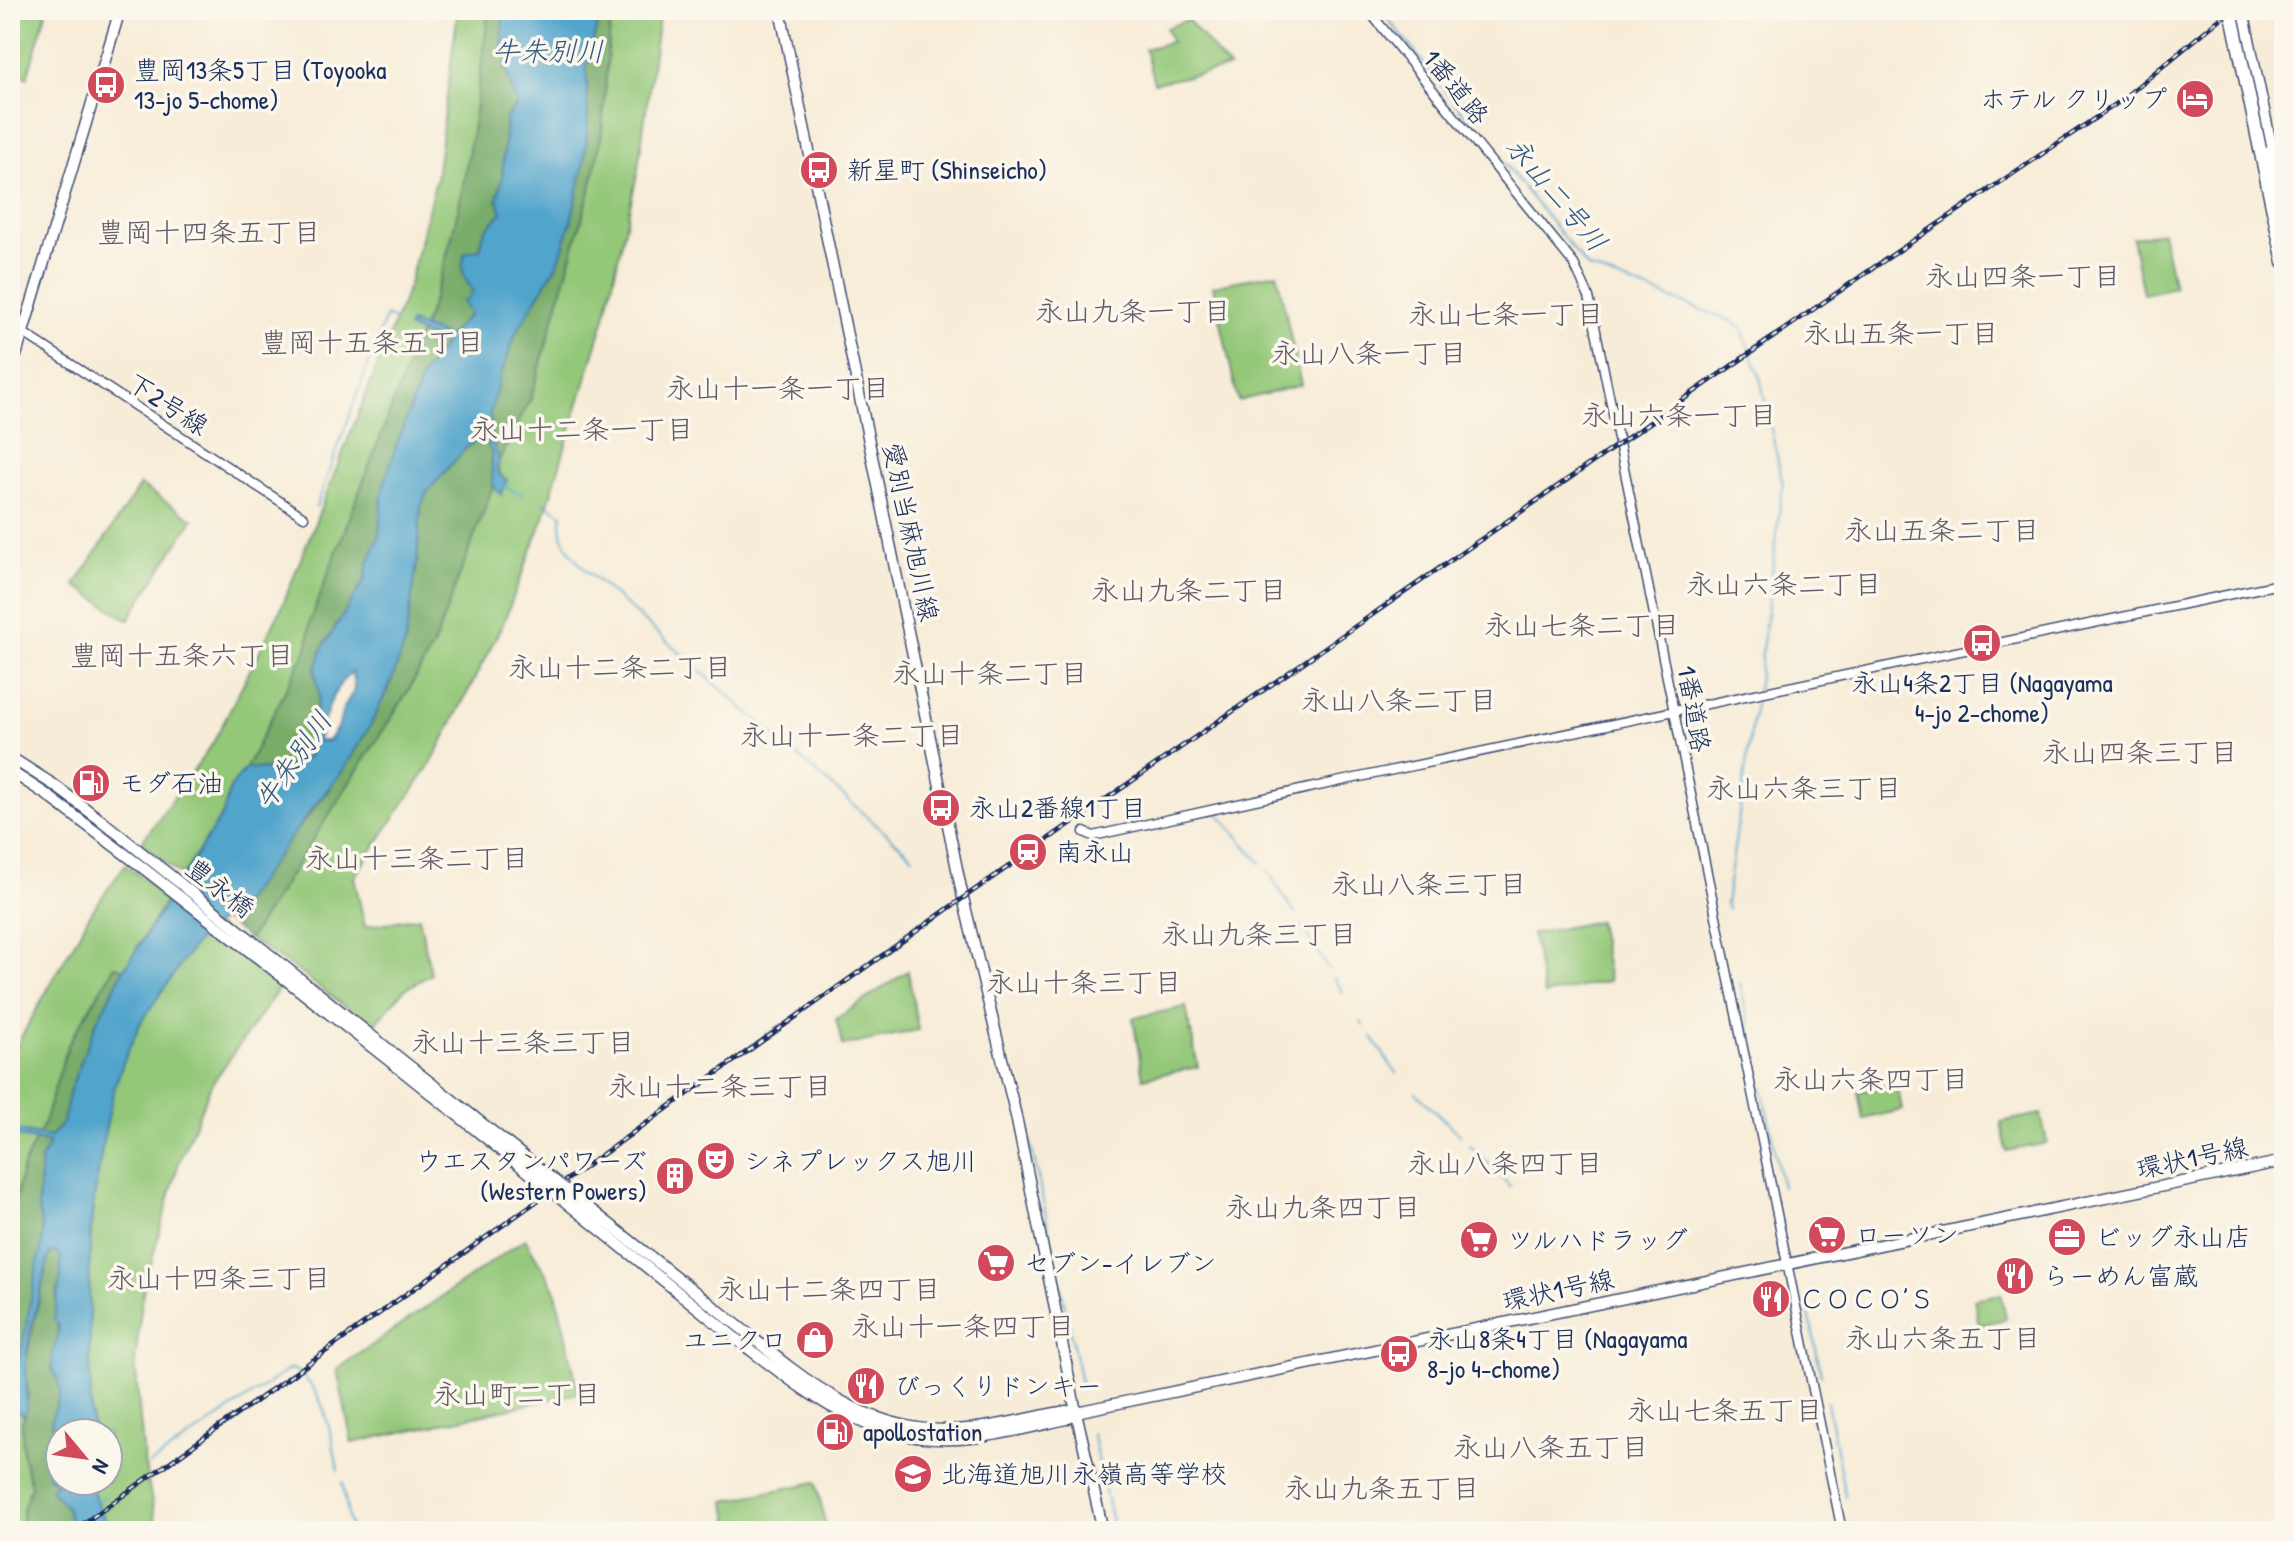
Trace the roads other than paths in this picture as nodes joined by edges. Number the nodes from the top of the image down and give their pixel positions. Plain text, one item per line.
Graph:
1 (120, 10) edge
2 (780, 10) edge
3 (1368, 10) edge
4 (2231, 10) edge
5 (2242, 10) edge
6 (2265, 148) junction
7 (2284, 211) edge
8 (2284, 262) edge
9 (10, 324) edge
10 (22, 332) junction
11 (10, 375) edge
12 (304, 517) dead end
13 (2284, 583) edge
14 (1675, 711) junction
15 (10, 757) edge
16 (10, 771) edge
17 (98, 826) junction
18 (1084, 832) dead end
19 (408, 1070) joint
20 (2284, 1161) edge
21 (1786, 1265) junction
22 (1076, 1412) junction
23 (1103, 1531) edge
24 (1842, 1531) edge

1 - 10 main road
2 - 22 main road, 愛別当麻旭川線
3 - 14 street, 1番道路
4 - 6 highway, bridge
5 - 6 highway
6 - 7 highway
6 - 8 highway
9 - 10 street, 下2号線
10 - 11 main road
10 - 12 street, 下2号線
13 - 14 street
14 - 18 street
14 - 21 street, 1番道路
15 - 17 main road
16 - 17 main road
17 - 19 main road, 豊永橋
19 - 22 main road, 環状1号線, bridge
20 - 21 main road, 環状1号線
21 - 22 main road, 環状1号線
21 - 24 street, 1番道路
22 - 23 main road, 愛別当麻旭川線

